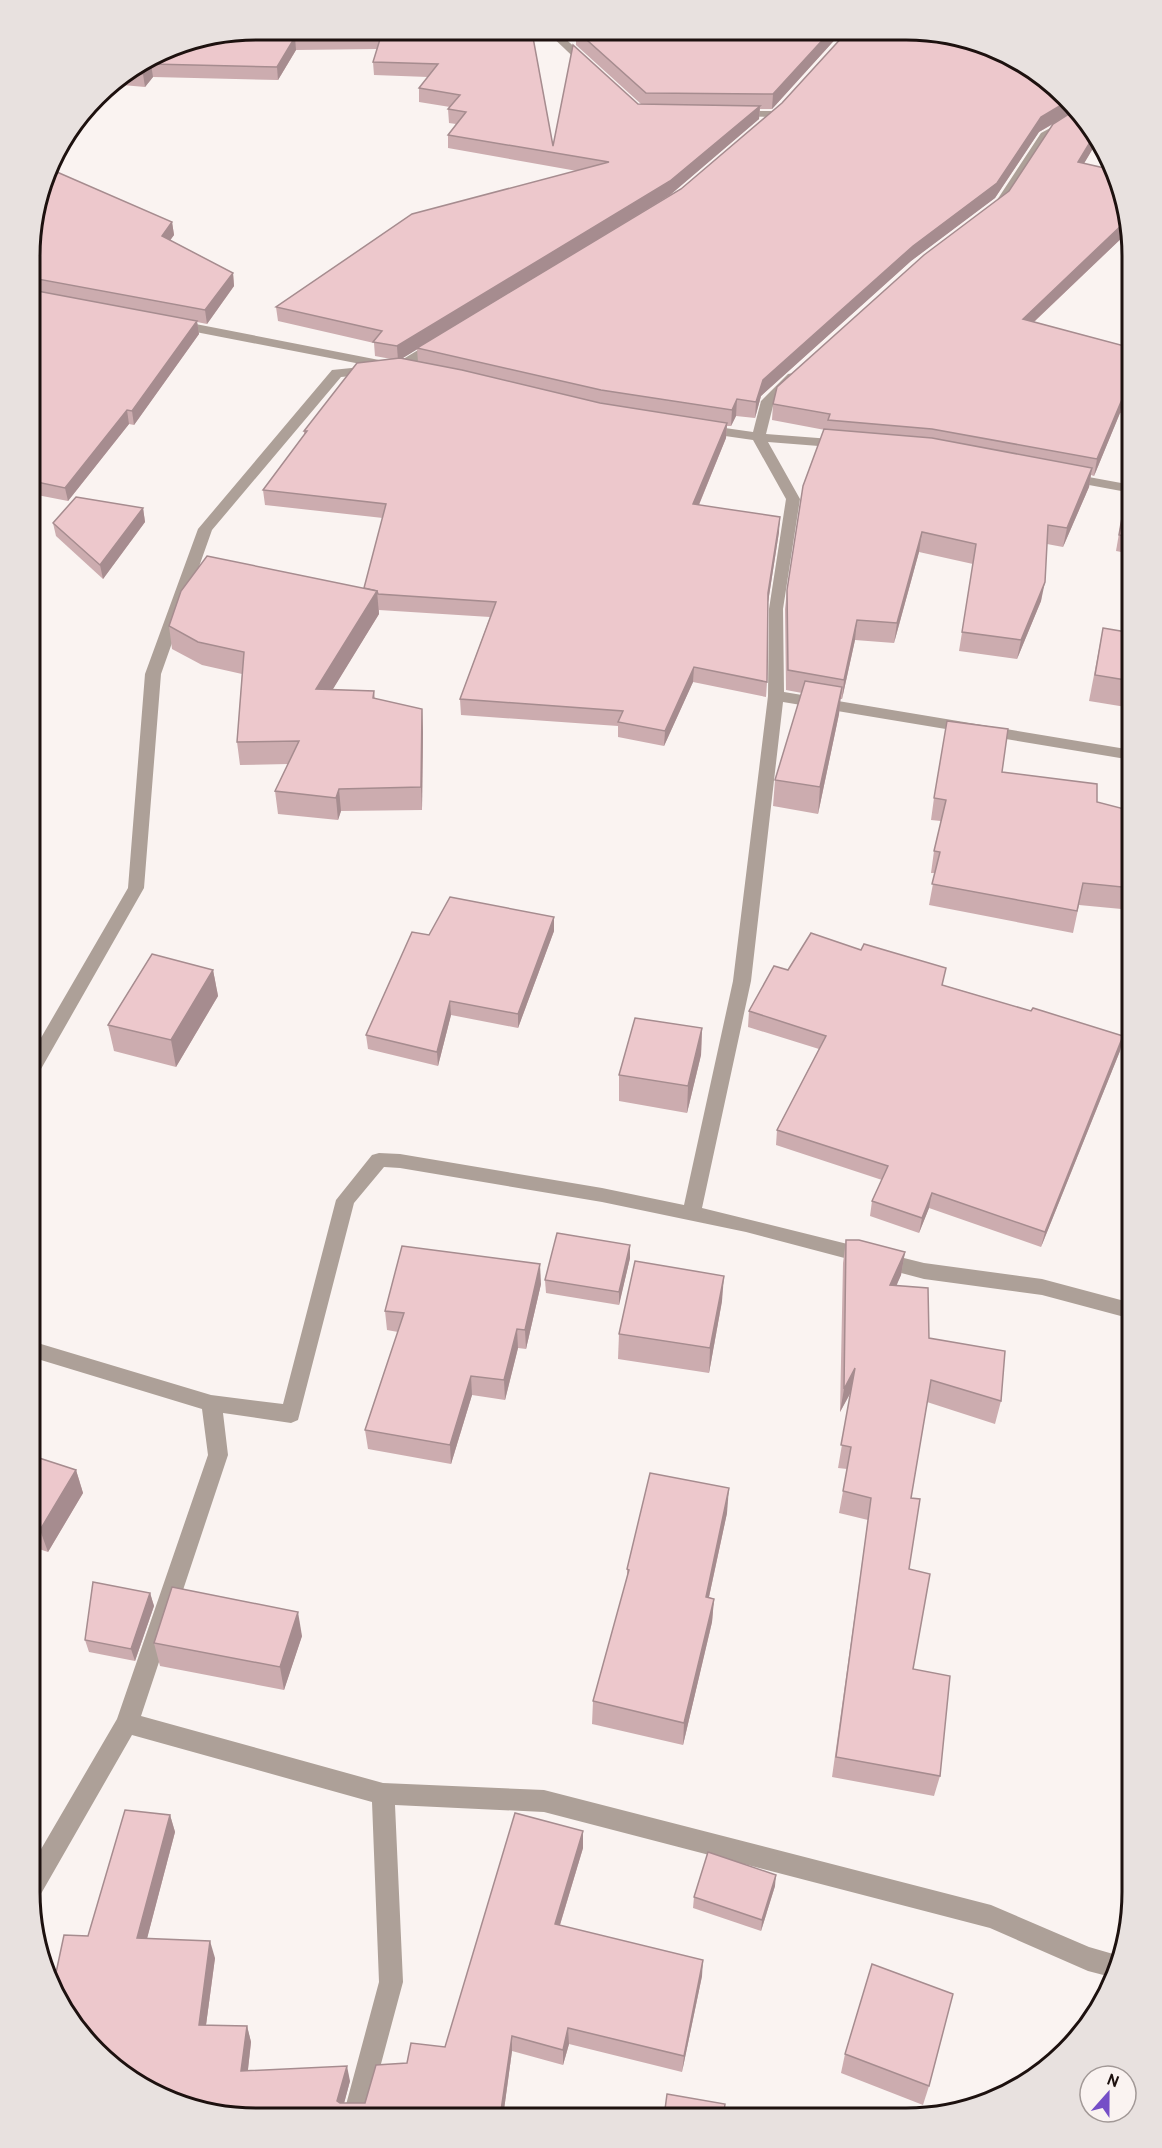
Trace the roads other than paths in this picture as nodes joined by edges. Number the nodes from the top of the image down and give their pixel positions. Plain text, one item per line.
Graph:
1 (561, 40) edge
2 (595, 71) edge
3 (720, 114) edge
4 (1072, 119) edge
5 (759, 129) edge
6 (982, 216) edge
7 (158, 321) edge
8 (450, 337) edge
9 (398, 368) junction
10 (802, 369) edge
11 (420, 372) edge
12 (690, 426) edge
13 (758, 437) junction
14 (861, 446) edge
15 (1053, 474) edge
16 (1122, 487) edge
17 (776, 696) junction
18 (1122, 753) edge
19 (40, 1055) edge
20 (691, 1215) junction
21 (1122, 1308) edge
22 (40, 1352) edge
23 (211, 1404) junction
24 (127, 1723) junction
25 (383, 1794) junction
26 (40, 1874) edge
27 (1109, 1965) edge
28 (357, 2108) edge

1 - 2 street
3 - 5 street
4 - 6 street
7 - 9 street
8 - 9 street
9 - 11 street
9 - 19 street
10 - 13 street
12 - 13 street
13 - 14 street
13 - 17 street
15 - 16 street
17 - 18 street
17 - 20 street
20 - 21 street
20 - 23 street
22 - 23 street
23 - 24 street
24 - 25 street
24 - 26 street
25 - 27 street
25 - 28 street

